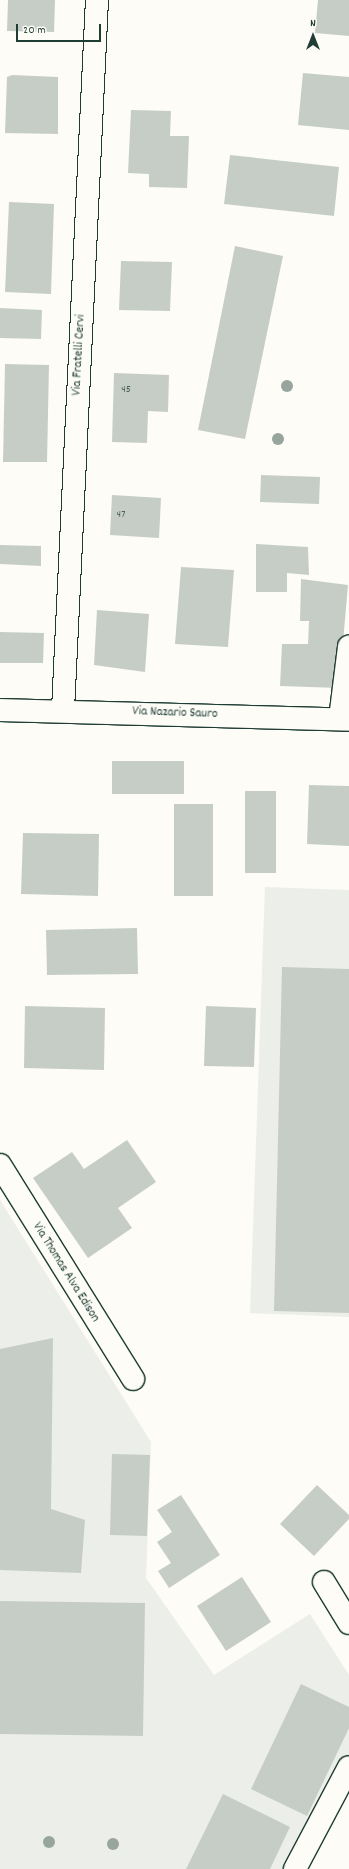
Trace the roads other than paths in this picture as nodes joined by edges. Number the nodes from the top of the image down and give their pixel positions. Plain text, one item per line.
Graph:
1 (97, 0) edge
2 (349, 647) edge
3 (0, 710) edge
4 (63, 710) junction
5 (345, 719) edge
6 (0, 1164) edge
7 (133, 1379) dead end
8 (324, 1582) dead end
9 (349, 1623) edge
10 (349, 1767) edge
11 (295, 1869) edge

1 - 4 street, Via Fratelli Cervi
2 - 5 street
3 - 4 street, Via Nazario Sauro
4 - 5 street, Via Nazario Sauro
6 - 7 street, Via Thomas Alva Edison
8 - 9 street
10 - 11 street

